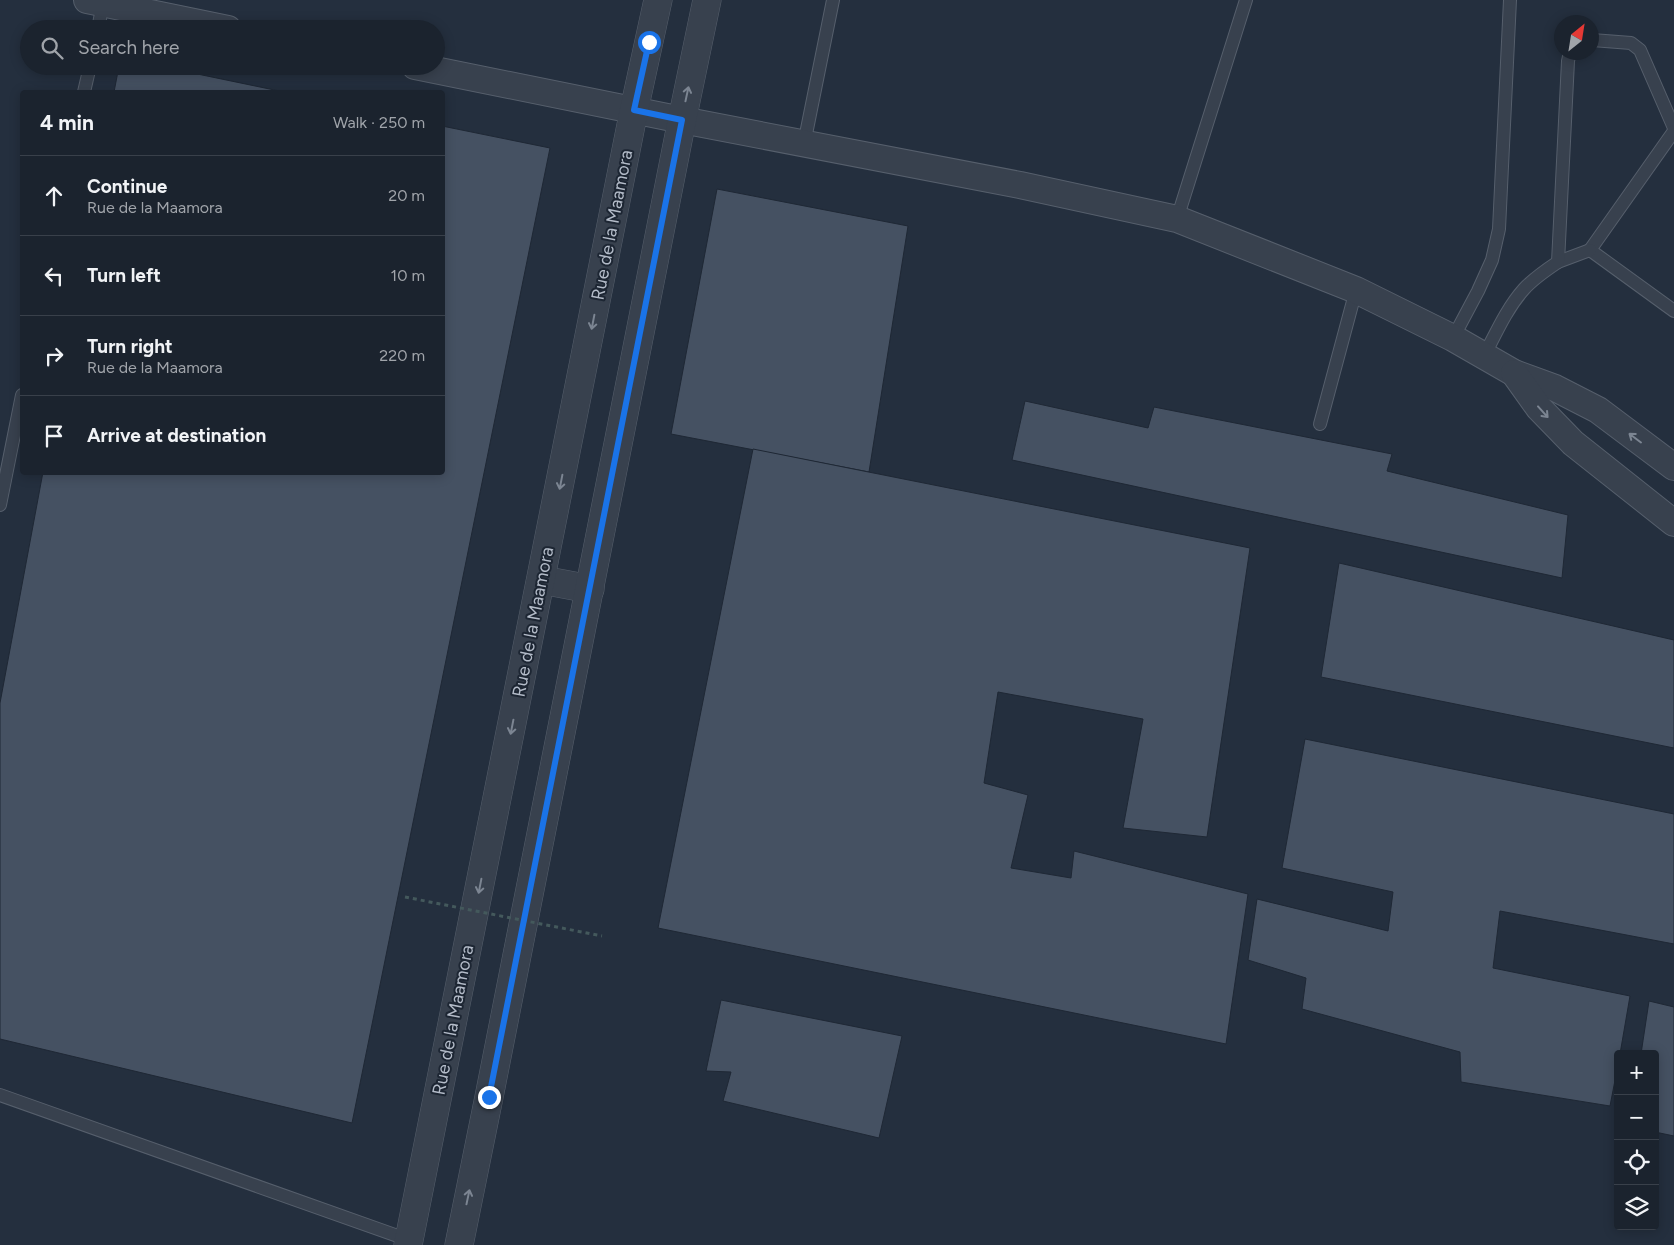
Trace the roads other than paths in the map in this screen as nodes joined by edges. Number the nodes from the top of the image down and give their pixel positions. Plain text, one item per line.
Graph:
1 (658, 0) edge
2 (707, 0) edge
3 (833, 0) edge
4 (1246, 0) edge
5 (1510, 0) edge
6 (95, 2) edge
7 (97, 20) edge
8 (184, 20) edge
9 (1599, 41) edge
10 (1568, 60) edge
11 (445, 72) edge
12 (88, 75) edge
13 (84, 90) edge
14 (634, 110) junction
15 (682, 120) junction
16 (1674, 129) edge
17 (804, 144) junction
18 (1178, 219) junction
19 (1590, 250) junction
20 (1558, 262) junction
21 (1356, 290) junction
22 (1674, 311) edge
23 (1453, 338) junction
24 (1484, 356) junction
25 (1514, 373) junction
26 (20, 405) edge
27 (1320, 424) dead end
28 (1674, 468) edge
29 (0, 505) edge
30 (1674, 523) edge
31 (542, 580) junction
32 (590, 589) junction
33 (0, 1095) edge
34 (408, 1242) edge
35 (459, 1245) edge

1 - 14 street, Rue de la Maamora
15 -> 2 street
3 - 17 lane
4 - 18 lane
5 - 23 lane
6 - 7 lane
6 - 8 street
9 - 16 lane
10 - 20 lane
11 - 14 street
12 - 13 lane
14 - 15 street
14 -> 31 street, Rue de la Maamora
15 - 17 street
15 - 32 street
16 - 19 lane
17 - 18 street
18 - 21 street
19 - 20 lane
19 - 22 lane
20 - 24 lane
21 - 23 street
21 - 27 lane
23 - 24 street
24 - 25 street
28 -> 25 street
25 -> 30 street
26 - 29 lane
31 - 32 street
31 -> 34 street, Rue de la Maamora
35 -> 32 street
33 - 34 lane

